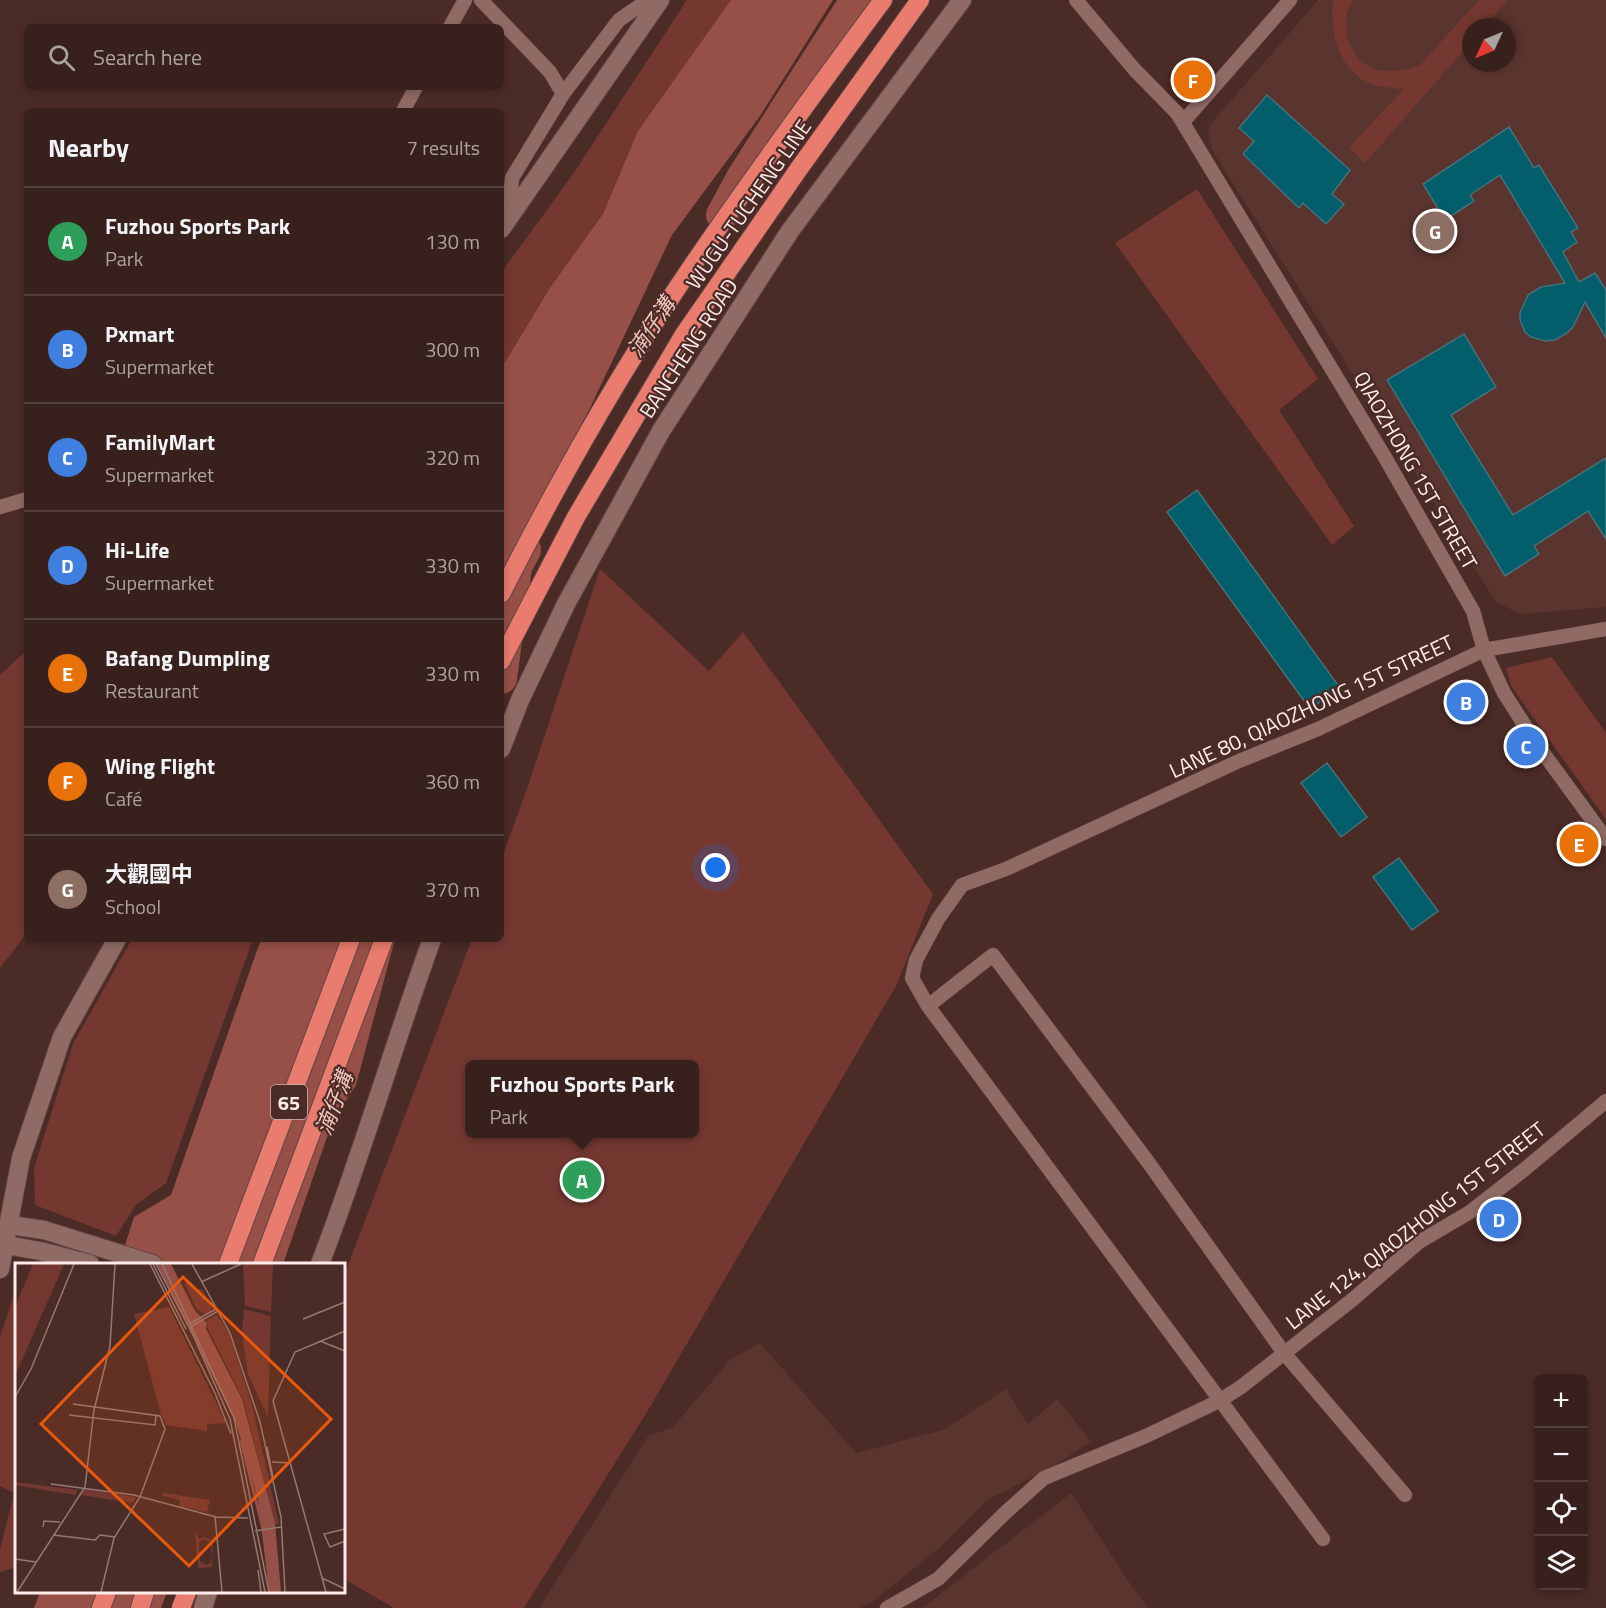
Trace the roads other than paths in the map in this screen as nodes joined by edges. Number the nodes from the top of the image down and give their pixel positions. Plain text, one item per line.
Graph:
1 (465, 0) edge
2 (481, 0) edge
3 (648, 0) edge
4 (660, 0) edge
5 (883, 0) edge
6 (920, 0) edge
7 (962, 0) edge
8 (1076, 0) edge
9 (1290, 0) edge
10 (452, 24) edge
11 (414, 90) edge
12 (563, 94) junction
13 (405, 108) edge
14 (1183, 122) junction
15 (504, 224) edge
16 (24, 500) edge
17 (0, 507) edge
18 (504, 588) edge
19 (1606, 630) edge
20 (1484, 650) junction
21 (504, 655) edge
22 (504, 741) edge
23 (1606, 839) edge
24 (115, 942) edge
25 (350, 942) edge
26 (383, 942) edge
27 (431, 942) edge
28 (928, 1006) junction
29 (1606, 1101) edge
30 (10, 1225) junction
31 (6, 1245) junction
32 (86, 1263) edge
33 (150, 1263) edge
34 (228, 1263) edge
35 (262, 1263) edge
36 (320, 1263) edge
37 (0, 1269) edge
38 (1284, 1353) junction
39 (1219, 1401) junction
40 (1405, 1495) dead end
41 (1323, 1539) dead end
42 (107, 1593) edge
43 (145, 1593) edge
44 (187, 1593) edge
45 (208, 1593) edge
46 (101, 1608) edge
47 (140, 1608) edge
48 (181, 1608) edge
49 (203, 1608) edge
50 (887, 1608) edge

1 - 10 street
2 - 12 street
3 - 12 street
4 - 15 street
5 - 18 highway, WUGU-TUCHENG LINE
6 - 21 highway, WUGU-TUCHENG LINE
7 - 22 street, BANCHENG ROAD
8 - 14 street, QIAOZHONG 1ST STREET
9 - 14 street
11 - 13 street
12 - 15 street
14 - 20 street, QIAOZHONG 1ST STREET
16 - 17 street
19 - 20 street, LANE 80, QIAOZHONG 1ST STREET
20 - 23 street, QIAOZHONG 1ST STREET
20 - 28 street, LANE 80, QIAOZHONG 1ST STREET
24 - 30 street
25 - 34 highway, 65
26 - 35 highway, 65
27 - 36 street
28 - 38 street
28 - 39 street, LANE 80, QIAOZHONG 1ST STREET
29 - 38 street, LANE 124, QIAOZHONG 1ST STREET
30 - 31 street
30 - 33 street
31 - 32 street
31 - 37 street
38 - 39 street, LANE 124, QIAOZHONG 1ST STREET
38 - 40 street
39 - 41 street, LANE 80, QIAOZHONG 1ST STREET
39 - 50 street, LANE 124, QIAOZHONG 1ST STREET
42 - 46 highway
43 - 47 highway
44 - 48 highway
45 - 49 street

